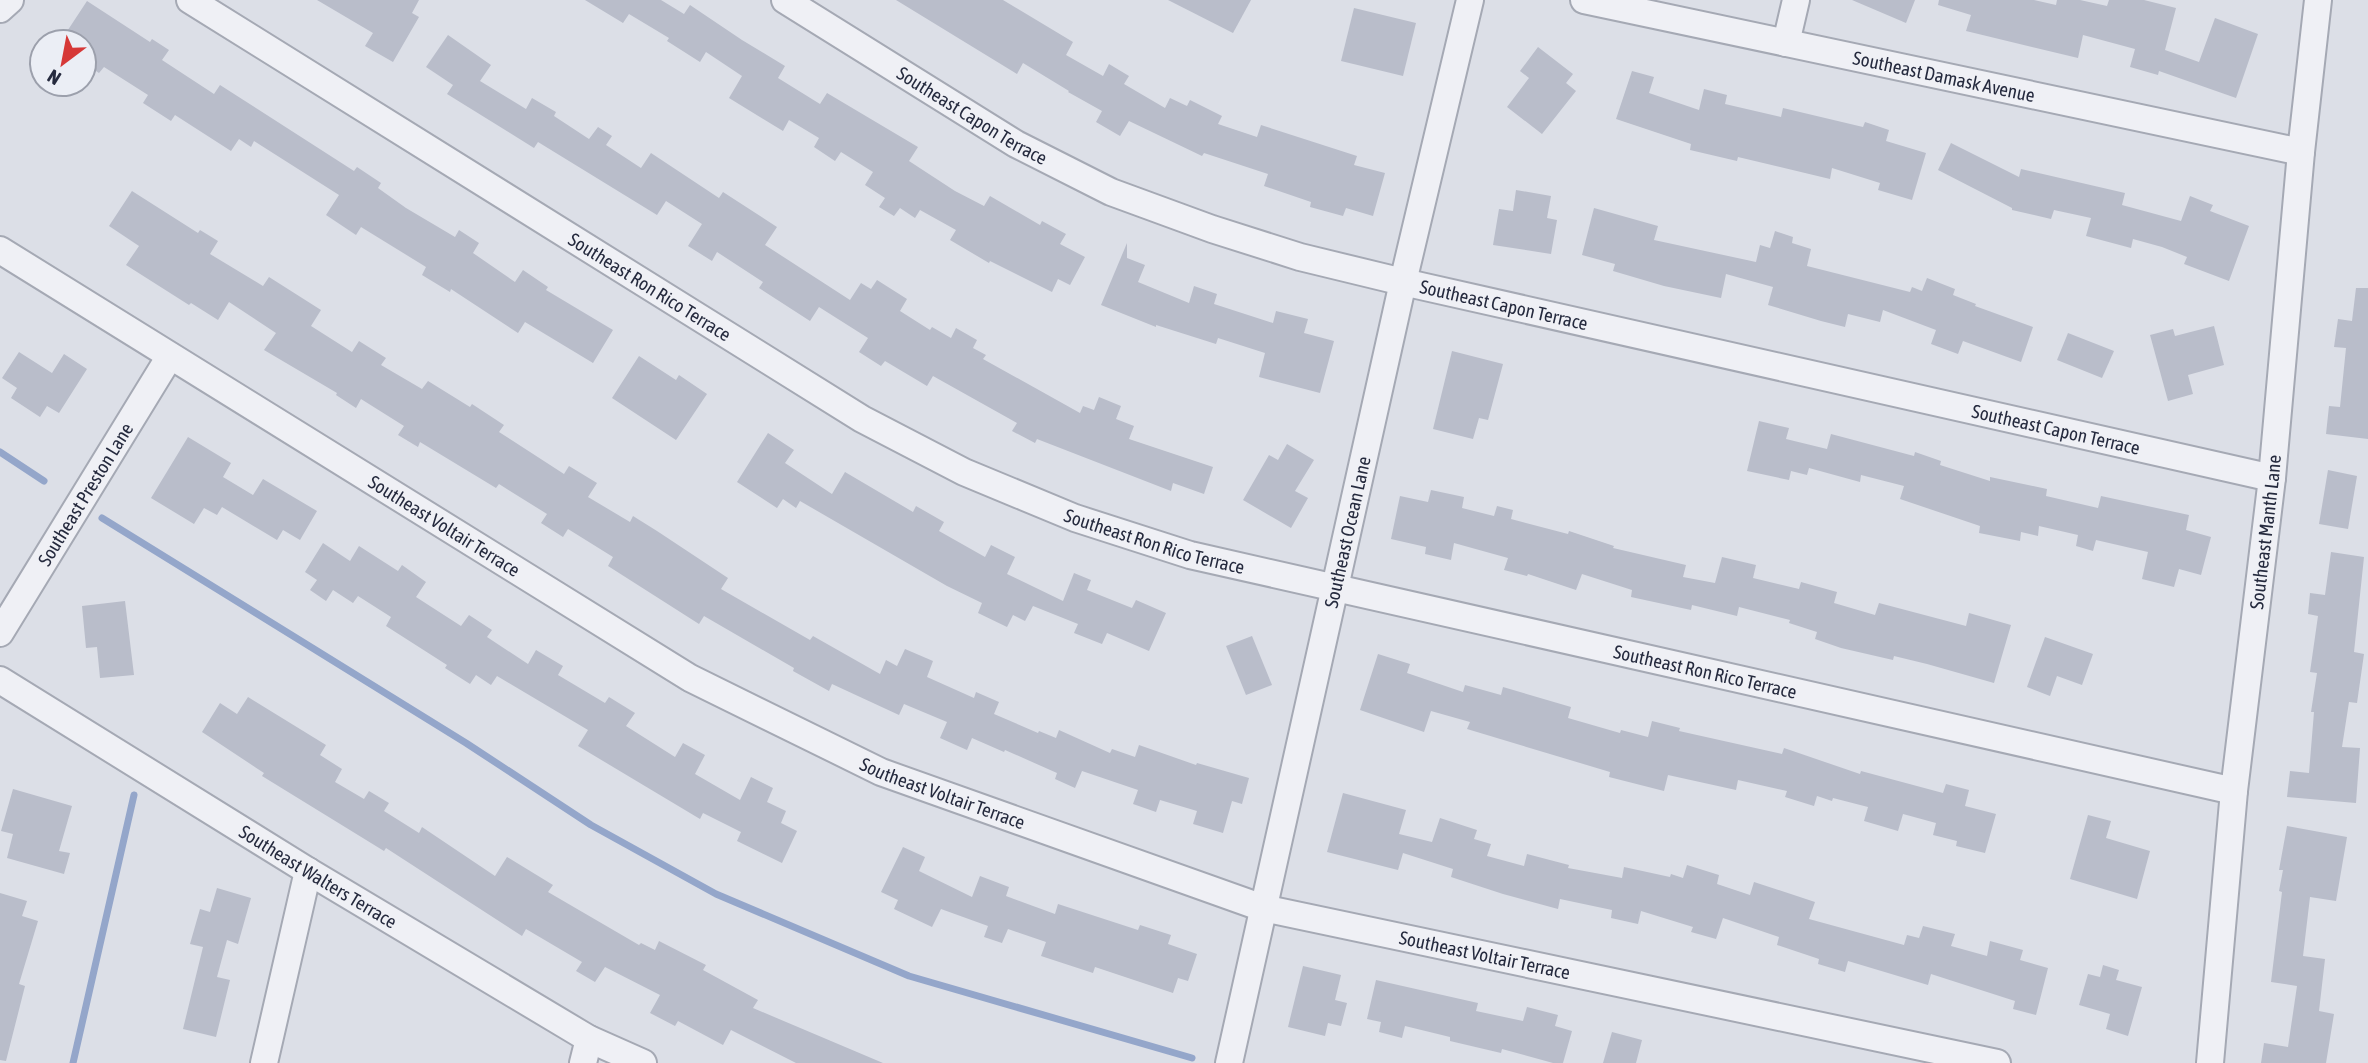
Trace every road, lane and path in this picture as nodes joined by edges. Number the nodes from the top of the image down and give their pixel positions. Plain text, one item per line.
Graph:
1 (10, 0) edge
2 (190, 0) edge
3 (785, 0) edge
4 (1470, 0) edge
5 (1584, 0) edge
6 (1796, 0) edge
7 (2318, 0) edge
8 (0, 9) edge
9 (1786, 43) junction
10 (2301, 152) junction
11 (0, 250) edge
12 (1403, 282) junction
13 (170, 356) junction
14 (2272, 478) junction
15 (1335, 587) junction
16 (0, 634) edge
17 (0, 680) edge
18 (2234, 791) junction
19 (308, 871) junction
20 (1263, 908) junction
21 (586, 1051) edge
22 (264, 1063) edge
23 (643, 1063) edge
24 (1229, 1063) edge
25 (1997, 1063) edge
26 (2210, 1063) edge

1 - 8 street
2 - 15 street, Southeast Ron Rico Terrace
3 - 12 street, Southeast Capon Terrace
4 - 12 street, Southeast Ocean Lane
5 - 9 street, Southeast Damask Avenue
6 - 9 street
7 - 10 street, Southeast Manth Lane
9 - 10 street, Southeast Damask Avenue
10 - 14 street, Southeast Manth Lane
11 - 13 street, Southeast Voltair Terrace
12 - 14 street, Southeast Capon Terrace
12 - 15 street, Southeast Ocean Lane
13 - 16 street, Southeast Preston Lane
13 - 20 street, Southeast Voltair Terrace
14 - 18 street, Southeast Manth Lane
15 - 18 street, Southeast Ron Rico Terrace
15 - 20 street, Southeast Ocean Lane
17 - 19 street, Southeast Walters Terrace
18 - 26 street, Southeast Manth Lane
19 - 21 street, Southeast Walters Terrace
19 - 22 street
20 - 24 street, Southeast Ocean Lane
20 - 25 street, Southeast Voltair Terrace
21 - 23 street, Southeast Walters Terrace

